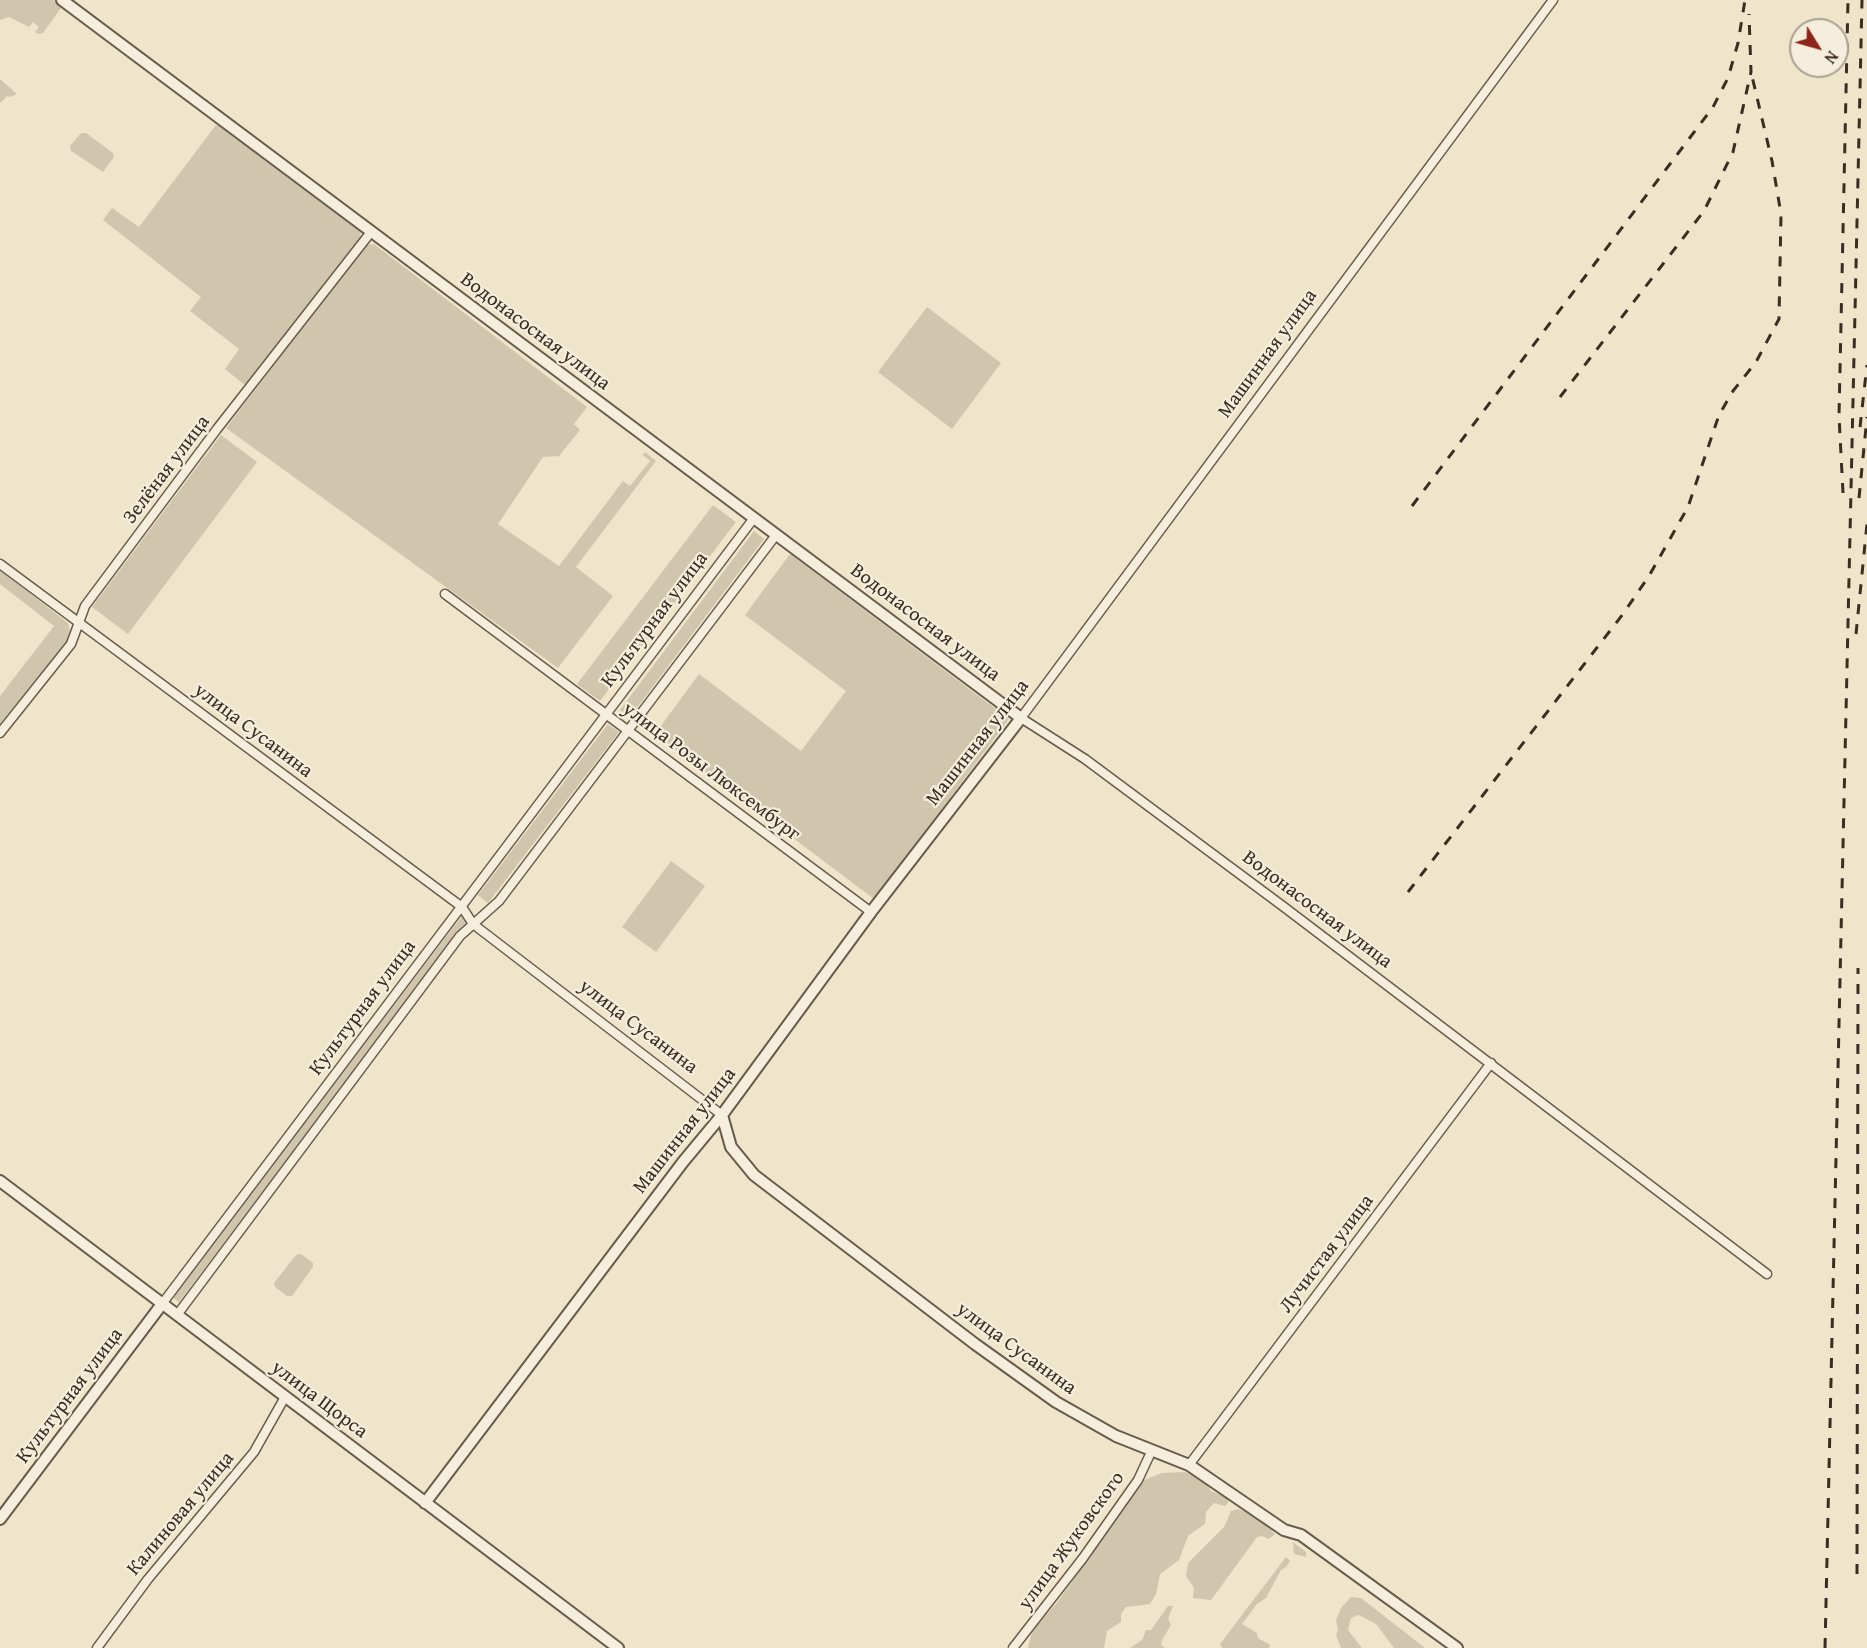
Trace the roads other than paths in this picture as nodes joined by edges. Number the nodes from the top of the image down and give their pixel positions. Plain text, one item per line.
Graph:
1 (62, 0) edge
2 (1553, 0) edge
3 (371, 232) junction
4 (754, 518) junction
5 (776, 535) junction
6 (0, 564) edge
7 (445, 594) dead end
8 (77, 623) junction
9 (607, 714) junction
10 (1021, 718) junction
11 (629, 730) junction
12 (0, 733) edge
13 (462, 907) junction
14 (871, 912) junction
15 (474, 924) junction
16 (1491, 1063) junction
17 (722, 1115) junction
18 (0, 1181) edge
19 (1767, 1274) dead end
20 (162, 1304) junction
21 (177, 1315) junction
22 (285, 1397) junction
23 (1152, 1450) junction
24 (1189, 1465) junction
25 (425, 1503) junction
26 (0, 1519) edge
27 (97, 1648) edge
28 (618, 1648) edge
29 (1013, 1648) edge
30 (1457, 1648) edge

1 - 3 street, Водонасосная улица
2 - 10 street, Машинная улица
3 - 4 street, Водонасосная улица
3 - 8 street, Зелёная улица
4 - 5 street, Водонасосная улица
4 - 9 street, Культурная улица
5 - 10 street, Водонасосная улица
5 - 11 street, Культурная улица
6 - 8 street, улица Сусанина
7 - 9 street, улица Розы Люксембург
8 - 12 street, Зелёная улица
8 - 13 street, улица Сусанина
9 - 11 street, улица Розы Люксембург
9 - 13 street, Культурная улица
10 - 14 street, Машинная улица
10 - 16 street, Водонасосная улица
11 - 14 street, улица Розы Люксембург
11 - 15 street, Культурная улица
13 - 15 street, улица Сусанина
13 - 20 street, Культурная улица
14 - 17 street, Машинная улица
15 - 17 street, улица Сусанина
15 - 21 street, Культурная улица
16 - 19 street, Водонасосная улица
16 - 24 street, Лучистая улица
17 - 23 street, улица Сусанина
17 - 25 street, Машинная улица
18 - 20 street, улица Щорса
20 - 21 street, улица Щорса
20 - 26 street, Культурная улица
21 - 22 street, улица Щорса
22 - 25 street, улица Щорса
22 - 27 street, Калиновая улица
23 - 24 street, улица Сусанина
23 - 29 street, улица Жуковского
24 - 30 street, улица Сусанина
25 - 28 street, улица Щорса

